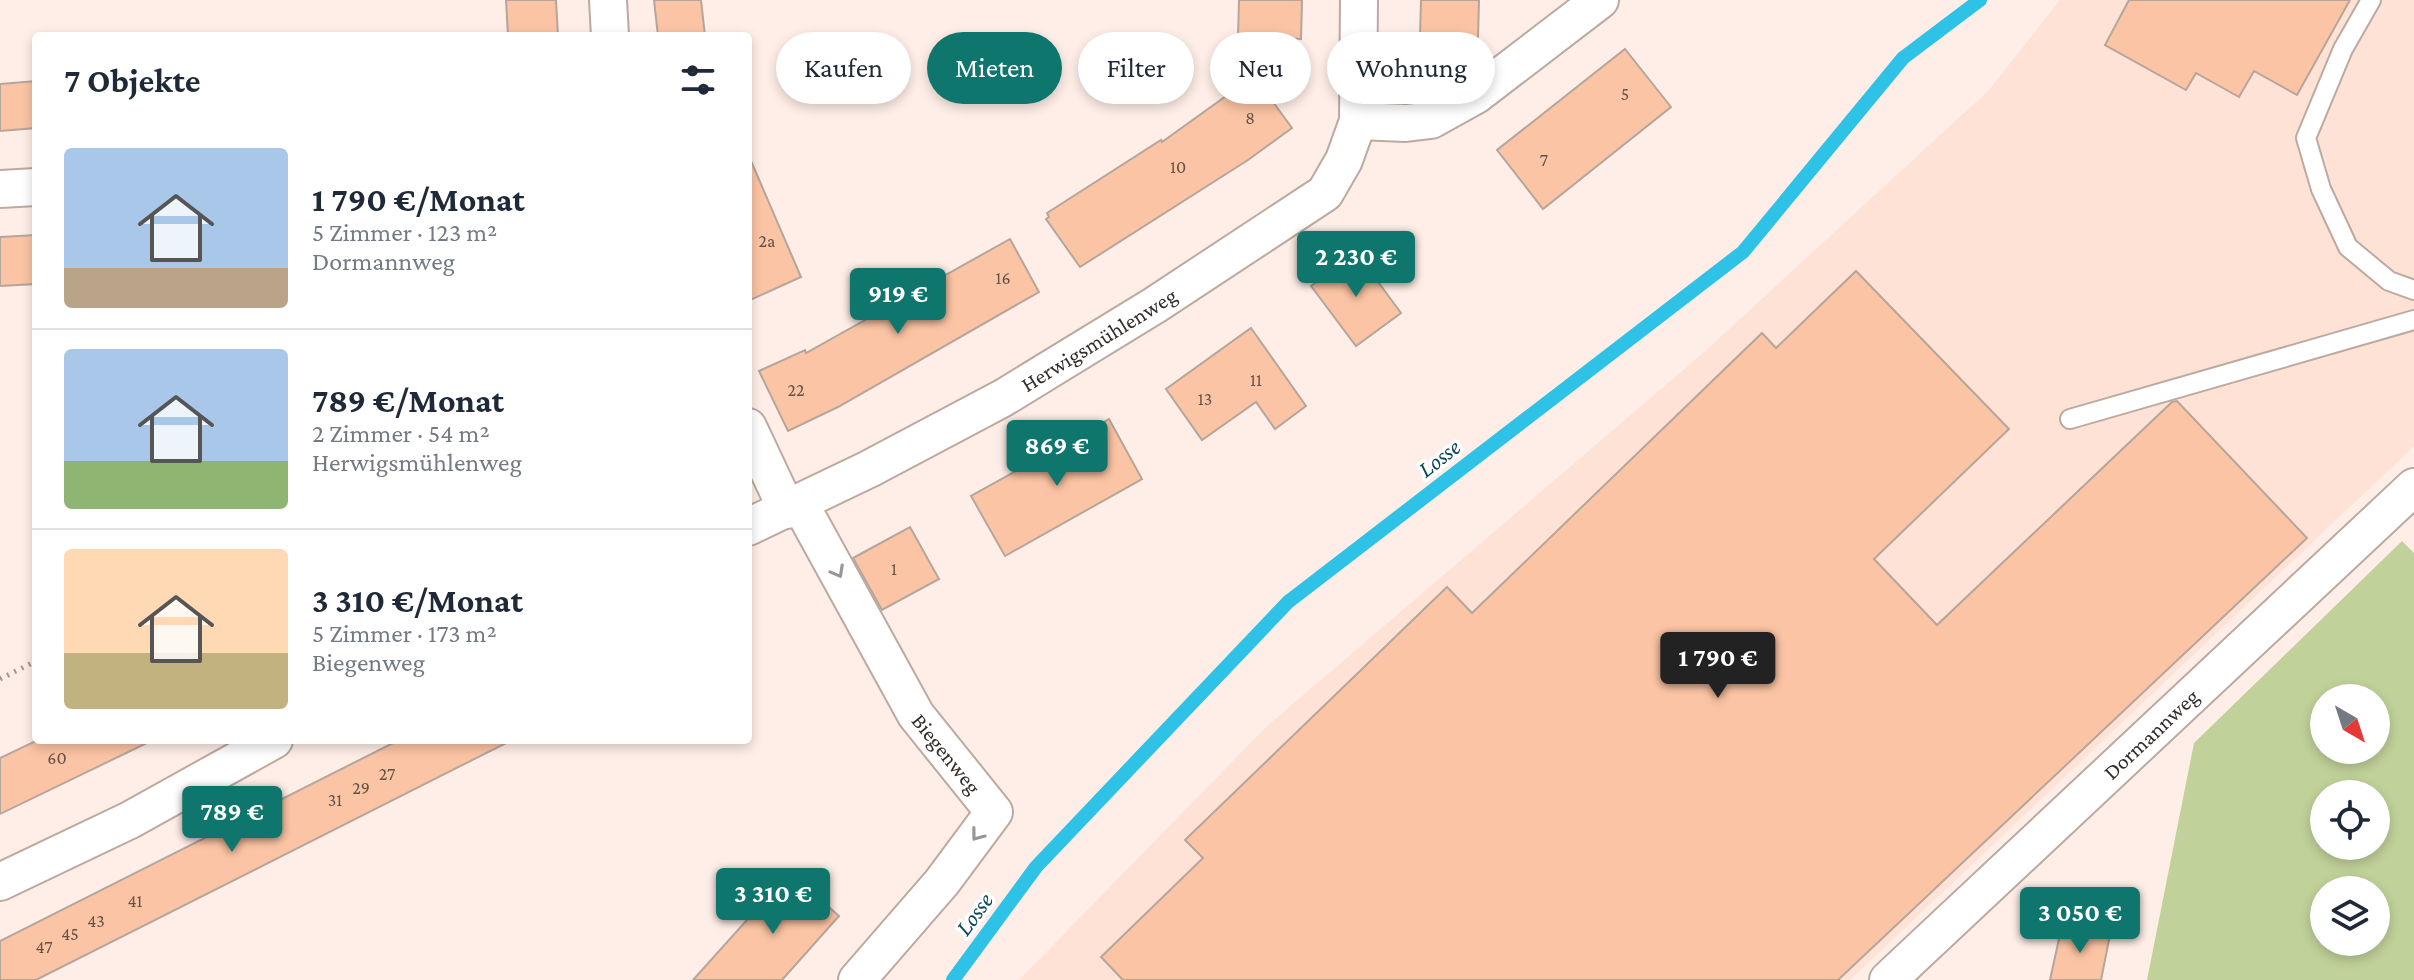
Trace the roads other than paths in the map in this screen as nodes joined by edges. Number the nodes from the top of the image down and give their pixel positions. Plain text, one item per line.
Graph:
1 (608, 0) edge
2 (1359, 0) edge
3 (1600, 0) edge
4 (2371, 0) edge
5 (610, 32) edge
6 (1358, 121) junction
7 (32, 187) edge
8 (0, 189) edge
9 (2414, 290) edge
10 (2414, 320) edge
11 (2070, 419) dead end
12 (752, 434) edge
13 (2414, 487) edge
14 (794, 507) junction
15 (752, 525) edge
16 (267, 744) edge
17 (0, 882) edge
18 (857, 980) edge
19 (1888, 980) edge

1 - 5 street
2 - 6 street, Herwigsmühlenweg
3 - 6 street
4 - 9 lane
6 - 14 street, Herwigsmühlenweg
7 - 8 street
10 - 11 lane
12 - 14 street
13 - 19 street, Dormannweg
14 - 15 street, Herwigsmühlenweg
14 -> 18 street, Biegenweg
16 - 17 street

